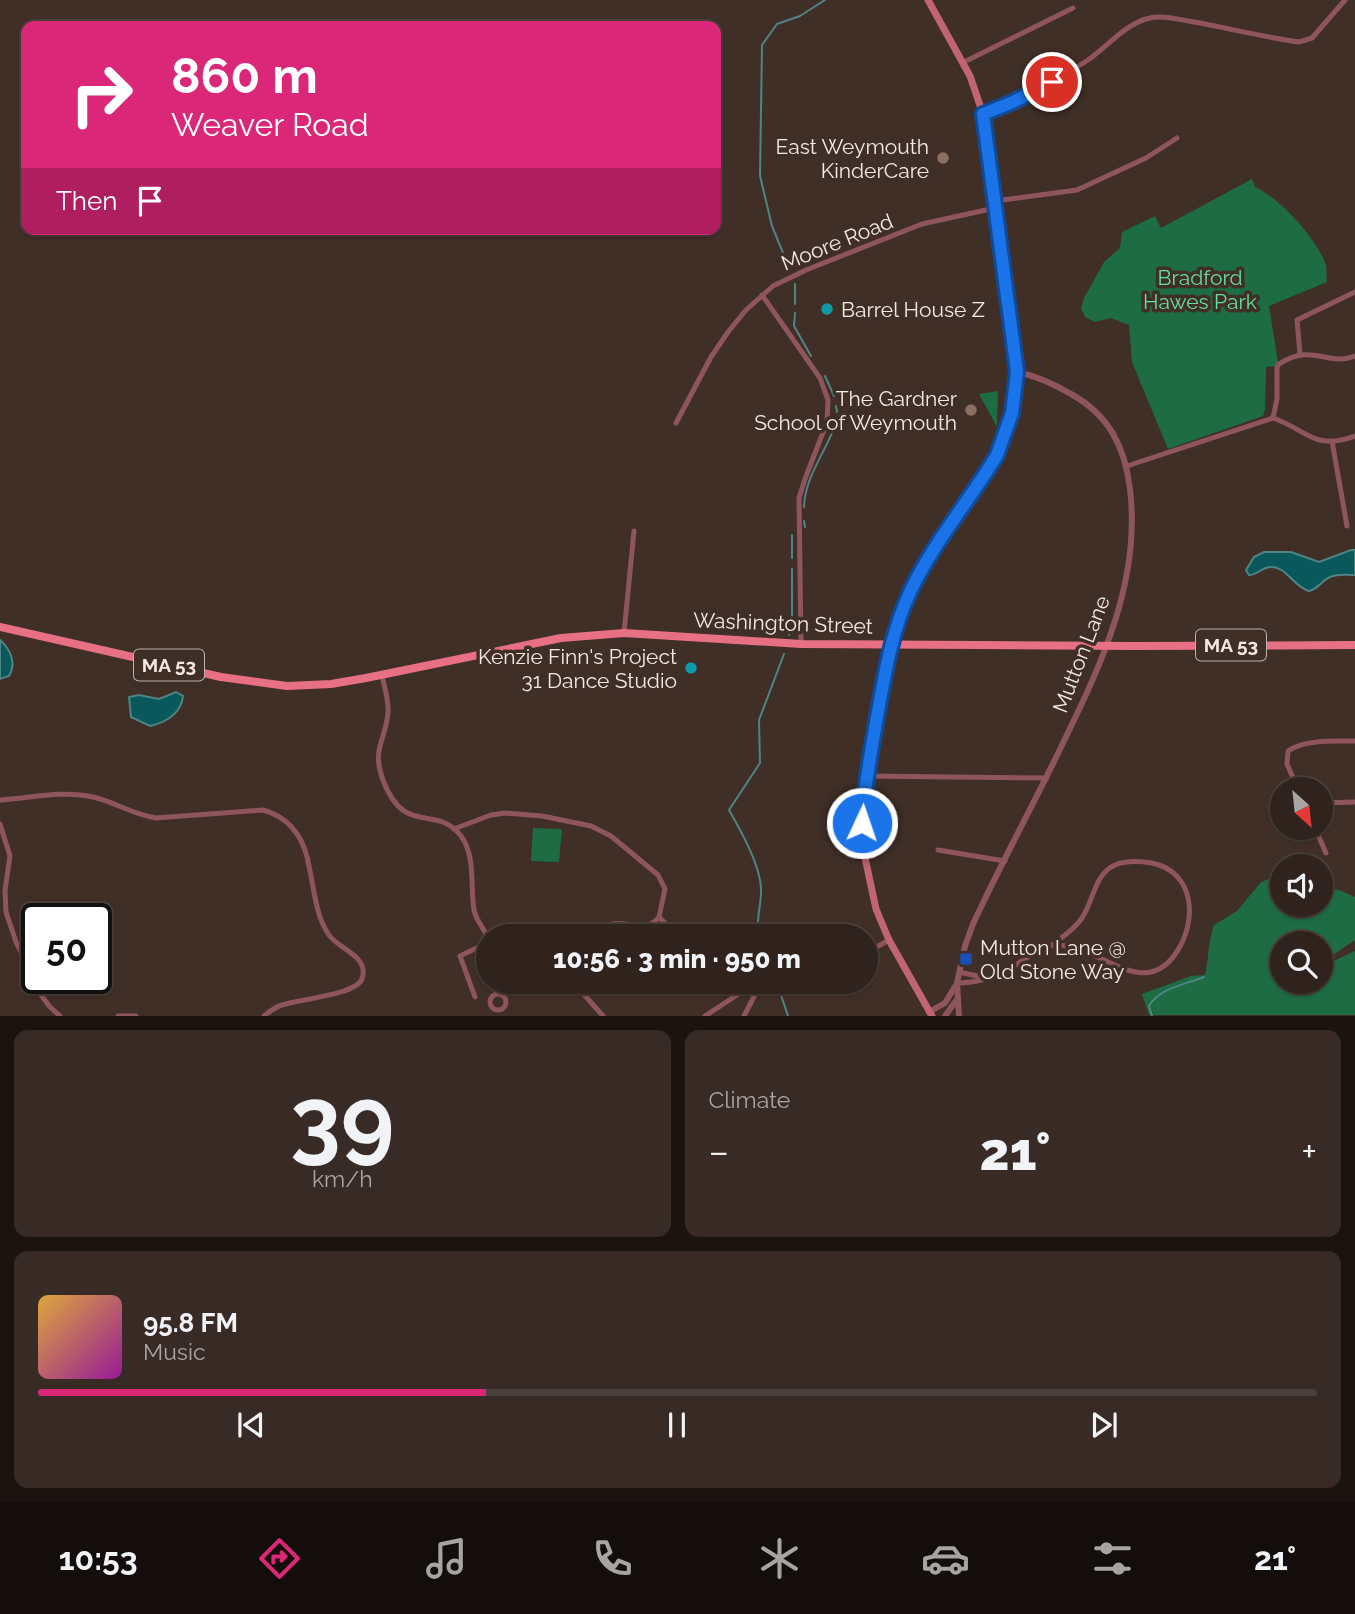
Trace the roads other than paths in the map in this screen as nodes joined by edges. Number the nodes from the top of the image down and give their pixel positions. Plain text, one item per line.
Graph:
1 (928, 0) edge
2 (1345, 0) edge
3 (1073, 8) dead end
4 (964, 62) junction
5 (983, 114) junction
6 (1177, 138) dead end
7 (995, 204) junction
8 (1355, 292) edge
9 (762, 295) junction
10 (1300, 354) junction
11 (1355, 356) edge
12 (1017, 372) junction
13 (1273, 418) junction
14 (676, 423) dead end
15 (1355, 436) edge
16 (1332, 441) junction
17 (1127, 466) junction
18 (1347, 526) dead end
19 (634, 531) dead end
20 (0, 627) edge
21 (624, 633) junction
22 (801, 644) junction
23 (892, 644) junction
24 (1355, 645) edge
25 (1107, 646) junction
26 (382, 675) junction
27 (1355, 741) edge
28 (866, 776) junction
29 (1293, 777) edge
30 (1047, 778) junction
31 (0, 800) edge
32 (1355, 802) edge
33 (1334, 803) edge
34 (0, 824) edge
35 (454, 829) junction
36 (1320, 840) edge
37 (938, 850) dead end
38 (1326, 853) dead end
39 (1004, 861) junction
40 (659, 917) junction
41 (612, 924) edge
42 (630, 924) edge
43 (652, 924) edge
44 (666, 924) edge
45 (889, 940) junction
46 (878, 946) edge
47 (1051, 946) junction
48 (960, 972) junction
49 (986, 978) junction
50 (957, 983) junction
51 (586, 994) edge
52 (738, 994) edge
53 (755, 994) edge
54 (475, 997) dead end
55 (958, 998) junction
56 (930, 1014) edge
57 (60, 1016) edge
58 (118, 1016) edge
59 (136, 1016) edge
60 (264, 1016) edge
61 (603, 1016) edge
62 (705, 1016) edge
63 (744, 1016) edge
64 (945, 1016) edge
65 (959, 1016) edge

1 - 4 main road
2 - 5 street
3 - 4 street
4 - 5 main road
5 - 7 main road
6 - 7 street, Moore Road
7 - 9 street, Moore Road
7 - 12 main road
8 - 10 street
9 - 14 street, Moore Road
9 - 22 street
10 - 11 street
10 - 13 street
12 - 17 street, Mutton Lane
12 - 23 main road
13 - 16 street
13 - 17 street
15 - 16 street
16 - 18 street
17 - 25 street, Mutton Lane
19 - 21 street
20 - 26 main road, Washington Street / MA 53
21 - 22 main road, Washington Street / MA 53
21 - 26 main road, Washington Street / MA 53
22 - 23 main road, Washington Street / MA 53
23 - 25 main road, Washington Street / MA 53
23 - 28 main road
24 - 25 main road, Washington Street / MA 53
25 - 30 street, Mutton Lane
26 - 35 street
27 - 29 street
28 - 30 street
28 - 45 main road
30 - 39 street, Mutton Lane
31 - 60 street
32 - 33 street
34 - 57 street
35 - 40 street
35 - 54 street
36 - 38 street
37 - 39 street
39 - 48 street, Mutton Lane
40 - 43 street
40 - 44 street
41 - 42 street
45 - 46 street
45 - 56 main road
47 - 47 street
47 - 49 street
48 - 49 street
48 - 50 street, Mutton Lane
49 - 50 street
50 - 55 street, Mutton Lane
50 - 56 street, Mutton Lane
51 - 61 street
52 - 62 street
53 - 63 street
55 - 64 street
55 - 65 street, Mutton Lane
58 - 59 street

